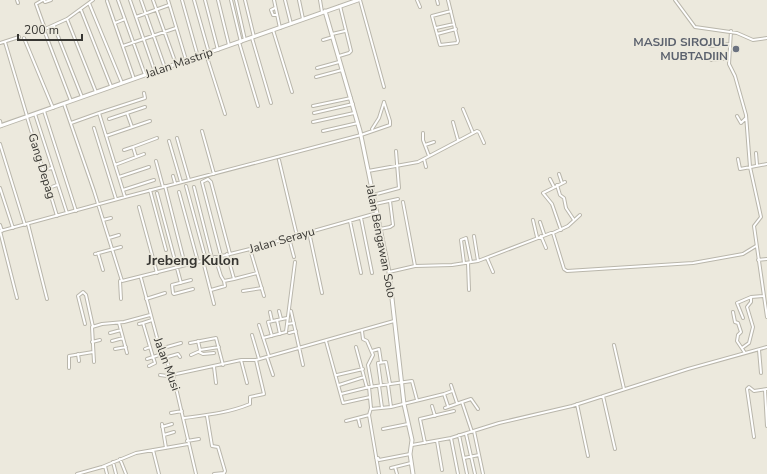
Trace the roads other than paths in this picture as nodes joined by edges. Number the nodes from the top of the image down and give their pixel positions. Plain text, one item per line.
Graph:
1 (43, 0) edge
2 (51, 0) edge
3 (93, 0) edge
4 (118, 0) edge
5 (130, 0) edge
6 (141, 0) edge
7 (153, 0) edge
8 (168, 0) edge
9 (182, 0) edge
10 (194, 0) edge
11 (205, 0) edge
12 (218, 0) edge
13 (231, 0) edge
14 (236, 0) edge
15 (245, 0) edge
16 (274, 0) edge
17 (285, 0) edge
18 (299, 0) edge
19 (320, 0) edge
20 (358, 0) edge
21 (417, 0) edge
22 (437, 0) edge
23 (448, 0) edge
24 (675, 0) edge
25 (107, 1) edge
26 (90, 3) junction
27 (438, 4) dead end
28 (169, 5) junction
29 (340, 6) junction
30 (420, 7) dead end
31 (275, 8) junction
32 (81, 10) junction
33 (156, 10) junction
34 (451, 11) junction
35 (323, 12) junction
36 (146, 13) junction
37 (277, 15) junction
38 (136, 17) junction
39 (67, 19) junction
40 (125, 19) junction
41 (303, 19) junction
42 (115, 23) junction
43 (291, 24) junction
44 (454, 24) junction
45 (54, 26) junction
46 (45, 28) junction
47 (176, 28) junction
48 (280, 28) junction
49 (436, 28) junction
50 (456, 29) junction
51 (273, 30) junction
52 (345, 30) junction
53 (732, 31) junction
54 (165, 33) junction
55 (437, 34) junction
56 (155, 36) junction
57 (332, 36) junction
58 (19, 37) dead end
59 (253, 37) junction
60 (24, 38) dead end
61 (767, 38) edge
62 (145, 40) junction
63 (245, 40) junction
64 (323, 40) dead end
65 (5, 42) junction
66 (240, 42) junction
67 (0, 43) edge
68 (134, 43) junction
69 (730, 44) junction
70 (123, 46) junction
71 (230, 46) junction
72 (710, 46) dead end
73 (218, 50) junction
74 (207, 54) junction
75 (339, 56) junction
76 (198, 57) junction
77 (729, 58) junction
78 (711, 60) dead end
79 (186, 61) junction
80 (340, 62) junction
81 (176, 64) junction
82 (165, 68) junction
83 (318, 68) dead end
84 (343, 70) junction
85 (155, 72) junction
86 (145, 75) junction
87 (316, 77) dead end
88 (134, 79) junction
89 (122, 84) junction
90 (112, 87) junction
91 (384, 87) dead end
92 (96, 92) junction
93 (292, 92) dead end
94 (144, 93) dead end
95 (82, 98) junction
96 (352, 98) junction
97 (72, 101) junction
98 (271, 103) dead end
99 (64, 104) junction
100 (353, 104) junction
101 (258, 106) dead end
102 (313, 106) dead end
103 (144, 107) dead end
104 (53, 108) junction
105 (463, 109) dead end
106 (44, 111) junction
107 (314, 112) dead end
108 (99, 113) junction
109 (127, 113) junction
110 (356, 113) junction
111 (35, 114) junction
112 (225, 114) dead end
113 (738, 116) dead end
114 (27, 117) junction
115 (746, 118) junction
116 (110, 120) dead end
117 (0, 121) edge
118 (150, 121) dead end
119 (313, 122) dead end
120 (453, 122) dead end
121 (71, 123) junction
122 (358, 123) junction
123 (1, 126) edge
124 (132, 127) junction
125 (94, 128) dead end
126 (372, 130) junction
127 (202, 131) dead end
128 (323, 131) dead end
129 (423, 133) dead end
130 (473, 134) junction
131 (361, 135) junction
132 (106, 136) junction
133 (158, 138) dead end
134 (177, 138) dead end
135 (458, 140) junction
136 (169, 141) dead end
137 (434, 142) dead end
138 (484, 143) dead end
139 (0, 144) edge
140 (425, 145) junction
141 (133, 147) junction
142 (124, 150) dead end
143 (396, 151) dead end
144 (756, 153) dead end
145 (144, 154) dead end
146 (429, 156) junction
147 (136, 157) junction
148 (424, 159) junction
149 (738, 159) dead end
150 (279, 160) dead end
151 (156, 161) dead end
152 (767, 164) edge
153 (115, 165) junction
154 (757, 165) junction
155 (398, 166) junction
156 (149, 167) dead end
157 (426, 167) dead end
158 (750, 167) junction
159 (52, 168) junction
160 (43, 170) junction
161 (368, 171) junction
162 (214, 174) junction
163 (559, 174) dead end
164 (173, 176) dead end
165 (119, 177) junction
166 (550, 179) dead end
167 (154, 180) dead end
168 (189, 180) junction
169 (181, 182) junction
170 (175, 183) junction
171 (57, 185) junction
172 (557, 185) junction
173 (186, 186) dead end
174 (165, 187) junction
175 (194, 187) dead end
176 (554, 187) junction
177 (0, 188) edge
178 (49, 188) junction
179 (123, 190) junction
180 (150, 192) junction
181 (179, 192) dead end
182 (157, 193) dead end
183 (373, 195) junction
184 (125, 197) junction
185 (116, 199) junction
186 (398, 199) dead end
187 (390, 201) junction
188 (403, 202) dead end
189 (375, 204) junction
190 (99, 206) junction
191 (139, 206) dead end
192 (76, 211) junction
193 (67, 213) junction
194 (377, 214) junction
195 (580, 215) dead end
196 (57, 216) junction
197 (111, 218) dead end
198 (361, 218) junction
199 (103, 220) junction
200 (533, 220) dead end
201 (574, 220) junction
202 (350, 221) junction
203 (540, 222) dead end
204 (0, 225) edge
205 (27, 225) junction
206 (12, 228) junction
207 (380, 229) junction
208 (561, 230) junction
209 (1, 231) edge
210 (309, 232) junction
211 (544, 234) junction
212 (553, 234) junction
213 (119, 235) dead end
214 (297, 236) junction
215 (474, 236) dead end
216 (541, 236) junction
217 (537, 237) junction
218 (108, 238) junction
219 (289, 238) junction
220 (756, 246) junction
221 (121, 247) dead end
222 (546, 248) dead end
223 (111, 249) junction
224 (250, 249) junction
225 (166, 250) dead end
226 (98, 253) junction
227 (94, 254) dead end
228 (229, 254) junction
229 (221, 256) junction
230 (216, 257) junction
231 (294, 257) dead end
232 (212, 258) junction
233 (487, 258) junction
234 (767, 259) edge
235 (204, 260) junction
236 (758, 260) junction
237 (478, 261) junction
238 (198, 262) junction
239 (295, 262) dead end
240 (471, 262) junction
241 (464, 263) junction
242 (468, 263) junction
243 (185, 265) junction
244 (415, 266) junction
245 (178, 267) junction
246 (103, 270) dead end
247 (389, 272) junction
248 (493, 272) dead end
249 (157, 273) junction
250 (257, 273) junction
251 (361, 273) dead end
252 (372, 273) dead end
253 (141, 278) junction
254 (234, 279) junction
255 (191, 280) dead end
256 (120, 281) junction
257 (224, 281) junction
258 (181, 283) junction
259 (193, 288) dead end
260 (262, 288) junction
261 (211, 290) junction
262 (469, 290) dead end
263 (244, 291) dead end
264 (322, 292) dead end
265 (165, 293) dead end
266 (264, 296) dead end
267 (763, 296) junction
268 (17, 298) dead end
269 (751, 298) junction
270 (47, 299) dead end
271 (121, 299) dead end
272 (146, 299) junction
273 (766, 299) edge
274 (214, 304) dead end
275 (279, 311) dead end
276 (290, 311) dead end
277 (270, 312) dead end
278 (733, 312) dead end
279 (150, 315) junction
280 (767, 317) edge
281 (287, 318) junction
282 (743, 318) dead end
283 (280, 319) junction
284 (152, 320) junction
285 (277, 320) junction
286 (395, 320) junction
287 (272, 321) junction
288 (143, 322) junction
289 (119, 323) junction
290 (294, 323) junction
291 (85, 324) dead end
292 (139, 324) dead end
293 (287, 324) dead end
294 (259, 325) dead end
295 (93, 327) junction
296 (121, 330) junction
297 (296, 331) junction
298 (362, 331) junction
299 (289, 332) dead end
300 (110, 333) dead end
301 (280, 334) junction
302 (252, 335) dead end
303 (272, 336) junction
304 (123, 338) junction
305 (263, 338) junction
306 (100, 340) dead end
307 (112, 341) dead end
308 (198, 341) junction
309 (326, 341) junction
310 (92, 342) junction
311 (190, 343) dead end
312 (181, 344) dead end
313 (356, 346) dead end
314 (614, 346) dead end
315 (126, 347) junction
316 (219, 347) junction
317 (300, 347) junction
318 (767, 347) edge
319 (150, 348) junction
320 (742, 348) junction
321 (115, 349) dead end
322 (145, 349) dead end
323 (160, 349) junction
324 (759, 350) junction
325 (200, 351) junction
326 (371, 351) junction
327 (93, 352) junction
328 (127, 353) dead end
329 (214, 353) dead end
330 (78, 354) junction
331 (162, 354) junction
332 (191, 354) dead end
333 (744, 354) junction
334 (268, 356) junction
335 (153, 357) junction
336 (180, 357) dead end
337 (164, 358) junction
338 (147, 359) dead end
339 (241, 360) junction
340 (257, 360) junction
341 (79, 361) dead end
342 (94, 362) dead end
343 (381, 362) junction
344 (223, 365) junction
345 (303, 365) dead end
346 (368, 365) junction
347 (149, 366) dead end
348 (214, 367) junction
349 (362, 367) junction
350 (69, 368) dead end
351 (761, 373) dead end
352 (160, 375) dead end
353 (173, 375) junction
354 (273, 375) dead end
355 (336, 375) junction
356 (365, 377) junction
357 (216, 383) dead end
358 (247, 383) dead end
359 (402, 383) junction
360 (389, 384) junction
361 (339, 385) junction
362 (451, 385) dead end
363 (380, 386) junction
364 (369, 387) junction
365 (624, 389) junction
366 (766, 389) edge
367 (453, 391) junction
368 (341, 394) junction
369 (444, 394) junction
370 (603, 396) junction
371 (370, 397) junction
372 (417, 400) junction
373 (462, 402) junction
374 (458, 403) junction
375 (404, 404) junction
376 (577, 404) junction
377 (432, 406) dead end
378 (391, 407) junction
379 (478, 408) dead end
380 (382, 409) junction
381 (371, 410) junction
382 (182, 411) junction
383 (454, 411) dead end
384 (171, 413) dead end
385 (206, 416) junction
386 (369, 416) junction
387 (436, 416) junction
388 (184, 418) junction
389 (358, 418) junction
390 (346, 421) dead end
391 (172, 424) dead end
392 (408, 424) junction
393 (360, 426) dead end
394 (767, 426) edge
395 (383, 429) dead end
396 (473, 431) junction
397 (174, 432) dead end
398 (466, 434) junction
399 (164, 435) junction
400 (460, 435) junction
401 (754, 437) dead end
402 (450, 438) junction
403 (199, 439) dead end
404 (437, 441) junction
405 (188, 443) junction
406 (425, 443) junction
407 (412, 445) junction
408 (166, 448) junction
409 (615, 449) dead end
410 (153, 450) junction
411 (410, 454) junction
412 (479, 455) junction
413 (471, 456) junction
414 (588, 456) dead end
415 (376, 458) junction
416 (464, 458) junction
417 (120, 459) junction
418 (113, 462) junction
419 (411, 462) junction
420 (105, 466) junction
421 (395, 467) junction
422 (391, 468) dead end
423 (442, 470) dead end
424 (77, 474) edge
425 (107, 474) edge
426 (116, 474) edge
427 (126, 474) edge
428 (159, 474) edge
429 (196, 474) edge
430 (214, 474) edge
431 (217, 474) edge
432 (379, 474) edge
433 (397, 474) edge
434 (413, 474) edge
435 (458, 474) edge
436 (467, 474) edge
437 (475, 474) edge
438 (483, 474) edge

1 - 2 street
1 - 46 street
3 - 26 street
4 - 40 street
5 - 38 street
6 - 36 street
7 - 33 street
8 - 28 street
9 - 76 street
10 - 74 street
11 - 73 street
12 - 71 street
13 - 66 street
14 - 63 street
15 - 59 street
16 - 31 street
17 - 43 street
18 - 41 street
19 - 35 street
20 - 29 main road, Jalan Mastrip
20 - 91 street
21 - 30 street
22 - 27 street
23 - 34 street
24 - 53 street
25 - 42 street
26 - 32 street
26 - 89 street
28 - 33 street
28 - 47 street
29 - 35 main road, Jalan Mastrip
29 - 52 street
31 - 37 street
31 - 37 street
32 - 39 street
32 - 90 street
33 - 36 street
33 - 54 street
34 - 44 street
34 - 49 street
35 - 41 main road, Jalan Mastrip
35 - 57 main road, Jalan Bengawan Solo
36 - 38 street
36 - 56 street
37 - 48 street
38 - 62 street
39 - 45 street
39 - 92 street
40 - 42 street
40 - 68 street
41 - 43 main road, Jalan Mastrip
42 - 70 street
43 - 48 main road, Jalan Mastrip
44 - 49 street
44 - 50 street
45 - 46 street
45 - 95 street
46 - 97 street
47 - 54 street
47 - 79 street
48 - 51 main road, Jalan Mastrip
49 - 55 street
50 - 55 street
50 - 55 street
51 - 59 main road, Jalan Mastrip
51 - 93 street
52 - 57 street
52 - 75 street
53 - 61 street
53 - 69 street
54 - 56 street
54 - 81 street
56 - 62 street
56 - 82 street
57 - 64 street
57 - 75 main road, Jalan Bengawan Solo
58 - 65 street
59 - 63 main road, Jalan Mastrip
59 - 98 street
60 - 104 street
62 - 68 street
62 - 85 street
63 - 66 main road, Jalan Mastrip
65 - 67 street
65 - 114 street, Gang Depag
66 - 71 main road, Jalan Mastrip
66 - 101 street
68 - 70 street
68 - 86 street
69 - 72 street
69 - 77 street
70 - 88 street
71 - 73 main road, Jalan Mastrip
73 - 74 main road, Jalan Mastrip
74 - 76 main road, Jalan Mastrip
74 - 112 street
75 - 80 main road, Jalan Bengawan Solo
76 - 79 main road, Jalan Mastrip
77 - 78 street
77 - 115 street
79 - 81 main road, Jalan Mastrip
80 - 83 street
80 - 84 main road, Jalan Bengawan Solo
81 - 82 main road, Jalan Mastrip
82 - 85 main road, Jalan Mastrip
84 - 87 street
84 - 96 main road, Jalan Bengawan Solo
85 - 86 main road, Jalan Mastrip
86 - 88 main road, Jalan Mastrip
88 - 89 main road, Jalan Mastrip
89 - 90 main road, Jalan Mastrip
90 - 92 main road, Jalan Mastrip
92 - 95 main road, Jalan Mastrip
94 - 108 street
95 - 97 main road, Jalan Mastrip
96 - 100 main road, Jalan Bengawan Solo
96 - 102 street
97 - 99 main road, Jalan Mastrip
99 - 104 main road, Jalan Mastrip
99 - 121 street
100 - 107 street
100 - 110 main road, Jalan Bengawan Solo
103 - 109 street
104 - 106 main road, Jalan Mastrip
105 - 130 street
106 - 111 main road, Jalan Mastrip
106 - 192 street
108 - 121 street
108 - 132 street
109 - 116 street
109 - 124 street
110 - 119 street
110 - 122 main road, Jalan Bengawan Solo
111 - 114 main road, Jalan Mastrip
111 - 159 street
113 - 115 street
114 - 123 main road, Jalan Mastrip
114 - 160 street, Gang Depag
115 - 158 street
117 - 123 street
118 - 124 street
120 - 135 street
121 - 190 street
122 - 128 street
122 - 131 main road, Jalan Bengawan Solo
124 - 132 street
125 - 185 street
126 - 126 street
126 - 131 street
127 - 162 street
129 - 140 street
130 - 135 street
130 - 138 street
131 - 161 main road, Jalan Bengawan Solo
131 - 162 street
132 - 153 street
133 - 141 street
134 - 168 street
135 - 146 street
136 - 169 street
137 - 140 street
139 - 205 street
140 - 146 street
141 - 142 street
141 - 147 street
143 - 155 street
144 - 154 street
145 - 147 street
146 - 148 street
147 - 153 street
148 - 155 street
148 - 157 street
149 - 158 street
150 - 214 street
151 - 174 street
152 - 154 street
153 - 165 street
154 - 158 street
155 - 161 street
155 - 183 street
156 - 165 street
158 - 220 street
159 - 160 street
159 - 171 street
160 - 178 street, Gang Depag
161 - 183 main road, Jalan Bengawan Solo
162 - 168 street
163 - 172 street
164 - 170 street
165 - 179 street
166 - 176 street
167 - 179 street
168 - 169 street
169 - 170 street
170 - 174 street
171 - 178 street
171 - 193 street
172 - 176 street
172 - 201 street
173 - 235 street
174 - 180 street
174 - 243 street
175 - 232 street
176 - 208 street
177 - 206 street
178 - 196 street, Gang Depag
179 - 184 street
180 - 184 street
180 - 225 street
181 - 238 street
182 - 245 street
183 - 189 main road, Jalan Bengawan Solo
184 - 185 street
185 - 190 street
186 - 187 street
187 - 189 street
187 - 207 street
188 - 244 street
189 - 194 main road, Jalan Bengawan Solo
190 - 192 street
190 - 199 street
191 - 249 street
192 - 193 street
193 - 196 street
194 - 198 street, Jalan Serayu
194 - 207 main road, Jalan Bengawan Solo
195 - 201 street
196 - 205 street
197 - 199 street
198 - 202 street, Jalan Serayu
198 - 252 street
199 - 218 street
200 - 217 street
201 - 208 street
202 - 210 street, Jalan Serayu
202 - 251 street
203 - 211 street
204 - 209 street
205 - 206 street
205 - 270 street
206 - 209 street
207 - 247 main road, Jalan Bengawan Solo
208 - 212 street
209 - 268 street
210 - 214 street, Jalan Serayu
210 - 264 street
211 - 212 street
211 - 216 street
212 - 220 street
213 - 218 street
214 - 219 street, Jalan Serayu
215 - 237 street
216 - 217 street
216 - 222 street
217 - 233 street
218 - 223 street
219 - 224 street, Jalan Serayu
219 - 231 street
220 - 236 street
221 - 223 street
223 - 226 street
223 - 256 street
224 - 228 street, Jalan Serayu
224 - 250 street
226 - 227 street
226 - 246 street
228 - 229 street, Jalan Serayu
228 - 229 street
228 - 254 street
229 - 230 street, Jalan Serayu
230 - 232 street, Jalan Serayu
230 - 257 street
232 - 235 street, Jalan Serayu
233 - 237 street
233 - 248 street
234 - 236 street
235 - 238 street, Jalan Serayu
235 - 261 street
236 - 267 street
237 - 240 street
238 - 243 street, Jalan Serayu
239 - 281 street
240 - 241 street
240 - 242 street
241 - 242 street
241 - 244 street
242 - 262 street
243 - 245 street, Jalan Serayu
244 - 247 street
245 - 249 street, Jalan Serayu
245 - 258 street
247 - 286 main road, Jalan Bengawan Solo
249 - 253 street, Jalan Serayu
250 - 254 street
250 - 260 street
253 - 256 street, Jalan Serayu
253 - 272 street, Jalan Musi
254 - 257 street
255 - 258 street
256 - 271 street
257 - 261 street
258 - 259 street
260 - 263 street
260 - 266 street
261 - 274 street
265 - 272 street
267 - 269 street
267 - 273 street
269 - 282 street
269 - 320 street
272 - 279 street, Jalan Musi
273 - 280 street
275 - 283 street
276 - 290 street
277 - 287 street
278 - 320 street
279 - 284 street, Jalan Musi
279 - 289 street
281 - 283 street
281 - 301 street
283 - 285 street
284 - 288 street
284 - 323 street, Jalan Musi
285 - 287 street
285 - 301 street
286 - 298 street
286 - 359 main road, Jalan Bengawan Solo
287 - 303 street
288 - 292 street
288 - 319 street
289 - 295 street
289 - 296 street
290 - 293 street
290 - 297 street
291 - 295 street
294 - 305 street
295 - 310 street
296 - 300 street
296 - 304 street
297 - 299 street
297 - 317 street
298 - 309 street
298 - 326 street
301 - 303 street
302 - 340 street
303 - 305 street
304 - 307 street
304 - 315 street
305 - 334 street
306 - 310 street
308 - 311 street
308 - 316 street
308 - 325 street
309 - 317 street
309 - 355 street
310 - 327 street
312 - 323 street
313 - 349 street
314 - 365 street
315 - 321 street
315 - 328 street
316 - 325 street
316 - 344 street
317 - 334 street
317 - 345 street
318 - 324 street
319 - 322 street
319 - 335 street
320 - 333 street
323 - 331 street, Jalan Musi
324 - 333 street
324 - 351 street
325 - 329 street
325 - 332 street
326 - 343 street
326 - 346 street
327 - 330 street
327 - 342 street
330 - 341 street
330 - 350 street
331 - 335 street
331 - 337 street, Jalan Musi
333 - 365 street
334 - 340 street
334 - 354 street
335 - 338 street
335 - 347 street
336 - 337 street
337 - 353 street, Jalan Musi
339 - 340 street
339 - 344 street
339 - 358 street
340 - 385 street
343 - 360 street
343 - 363 street
344 - 348 street
346 - 349 street
346 - 364 street
348 - 353 street
348 - 357 street
349 - 355 street
349 - 356 street
352 - 353 street
353 - 382 street, Jalan Musi
355 - 361 street
356 - 361 street
356 - 364 street
359 - 360 street
359 - 372 street
359 - 375 main road, Jalan Bengawan Solo
360 - 363 street
360 - 378 street
361 - 368 street
362 - 367 street
363 - 364 street
363 - 380 street
364 - 368 street
364 - 371 street
365 - 370 street
366 - 394 street
366 - 401 street
367 - 369 street
367 - 374 street
368 - 371 street
369 - 372 street
369 - 374 street
370 - 376 street
370 - 409 street
371 - 381 street
372 - 375 street
373 - 374 street
373 - 379 street
373 - 396 street
375 - 378 street
375 - 392 main road, Jalan Bengawan Solo
376 - 396 street
376 - 414 street
377 - 387 street
378 - 380 street
380 - 381 street
381 - 386 street
382 - 384 street
382 - 388 street, Jalan Musi
383 - 387 street
385 - 388 street
385 - 431 street
386 - 389 street
386 - 415 street
387 - 406 street
388 - 405 street, Jalan Musi
389 - 390 street
389 - 393 street
391 - 399 street
392 - 395 street
392 - 407 main road, Jalan Bengawan Solo
396 - 398 street
396 - 412 street
397 - 399 street
398 - 400 street
398 - 413 street
399 - 408 street
400 - 402 street
400 - 416 street
402 - 404 street
402 - 435 street
403 - 405 street
404 - 406 street
404 - 423 street
405 - 408 street
405 - 429 street, Jalan Musi
406 - 407 street
407 - 411 main road, Jalan Bengawan Solo
408 - 410 street
410 - 417 street
410 - 428 street
411 - 415 street
411 - 419 main road, Jalan Bengawan Solo
412 - 413 street
412 - 438 street
413 - 416 street
413 - 437 street
415 - 432 street
416 - 436 street
417 - 418 street
417 - 427 street
418 - 420 street
418 - 426 street
419 - 421 street
419 - 434 main road, Jalan Bengawan Solo
420 - 424 street
420 - 425 street
421 - 422 street
421 - 433 street
430 - 431 street

